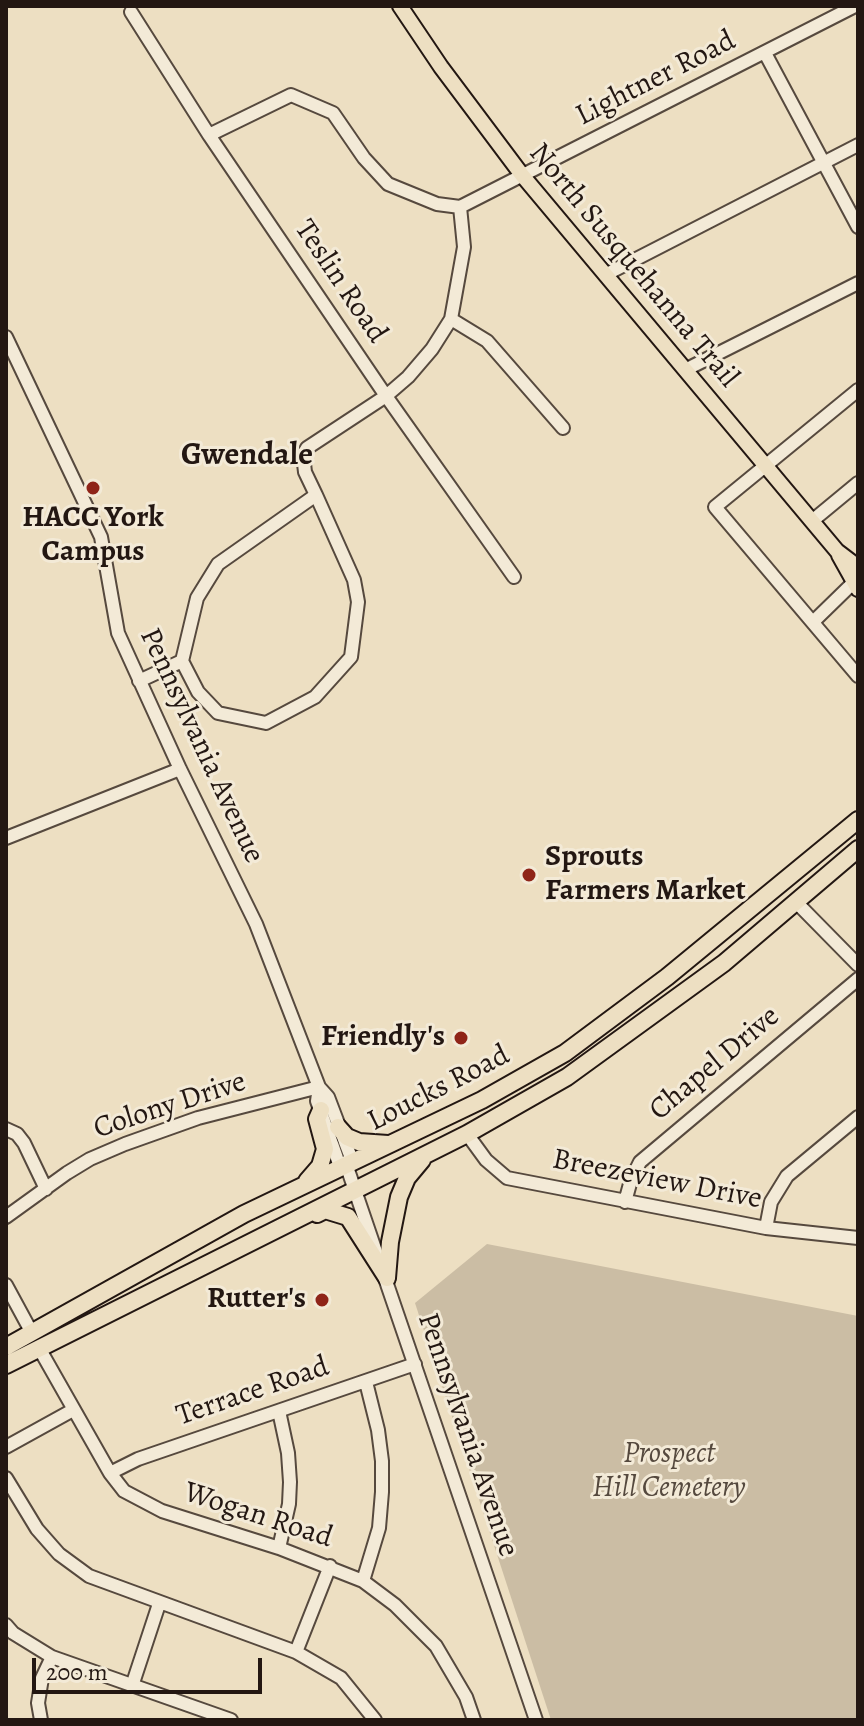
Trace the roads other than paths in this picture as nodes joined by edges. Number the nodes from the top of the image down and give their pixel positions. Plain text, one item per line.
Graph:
1 (400, 6) edge
2 (855, 6) edge
3 (131, 12) dead end
4 (765, 53) junction
5 (209, 135) junction
6 (858, 145) edge
7 (824, 163) junction
8 (522, 175) junction
9 (460, 207) junction
10 (858, 227) edge
11 (605, 275) junction
12 (858, 283) edge
13 (451, 319) junction
14 (6, 337) edge
15 (685, 370) junction
16 (858, 390) edge
17 (386, 396) junction
18 (563, 428) dead end
19 (765, 466) junction
20 (858, 483) edge
21 (316, 495) junction
22 (812, 521) junction
23 (837, 551) junction
24 (858, 567) edge
25 (514, 577) dead end
26 (855, 586) edge
27 (813, 622) junction
28 (182, 661) junction
29 (858, 676) edge
30 (139, 681) junction
31 (180, 769) junction
32 (858, 820) edge
33 (6, 838) edge
34 (858, 849) edge
35 (796, 902) junction
36 (858, 965) edge
37 (858, 979) edge
38 (319, 1087) junction
39 (321, 1110) junction
40 (858, 1117) edge
41 (338, 1127) junction
42 (6, 1129) edge
43 (467, 1134) junction
44 (393, 1144) junction
45 (429, 1153) junction
46 (347, 1167) junction
47 (301, 1188) junction
48 (46, 1189) junction
49 (356, 1191) junction
50 (625, 1202) junction
51 (6, 1217) edge
52 (282, 1226) junction
53 (766, 1228) junction
54 (858, 1238) edge
55 (387, 1278) junction
56 (6, 1285) edge
57 (35, 1340) junction
58 (6, 1347) edge
59 (415, 1364) junction
60 (6, 1365) edge
61 (366, 1382) junction
62 (73, 1410) junction
63 (279, 1411) junction
64 (6, 1447) edge
65 (110, 1473) junction
66 (6, 1478) edge
67 (279, 1548) junction
68 (330, 1566) junction
69 (363, 1581) junction
70 (159, 1604) junction
71 (6, 1625) edge
72 (296, 1652) junction
73 (52, 1657) junction
74 (132, 1686) junction
75 (41, 1720) edge
76 (231, 1720) edge
77 (375, 1720) edge
78 (474, 1720) edge
79 (536, 1720) edge

1 - 8 main road, North Susquehanna Trail
2 - 4 street, Lightner Road
3 - 5 street, Teslin Road
4 - 7 street
4 - 8 street, Lightner Road
5 - 9 street
5 - 17 street, Teslin Road
6 - 7 street
7 - 10 street
7 - 11 street
8 - 9 street, Lightner Road
8 - 11 main road, North Susquehanna Trail
9 - 13 street
11 - 15 main road, North Susquehanna Trail
12 - 15 street
13 - 17 street
13 - 18 street
14 - 30 street, Pennsylvania Avenue
15 - 19 main road, North Susquehanna Trail
16 - 19 street
17 - 21 street
17 - 25 street, Teslin Road
19 - 22 main road, North Susquehanna Trail
19 - 27 street
20 - 22 street
21 - 28 street
21 - 28 street
22 - 23 main road, North Susquehanna Trail
23 - 24 main road, North Susquehanna Trail
23 - 26 main road, North Susquehanna Trail
26 - 27 street
27 - 29 street
28 - 30 street
30 - 31 street, Pennsylvania Avenue
31 - 33 street
31 - 38 street, Pennsylvania Avenue
32 - 44 highway, Loucks Road
34 - 35 highway, Loucks Road
35 - 36 street
35 - 43 highway, Loucks Road
37 - 50 street, Chapel Drive
38 - 39 street, Pennsylvania Avenue
38 - 41 street, Pennsylvania Avenue
38 - 48 street, Colony Drive
39 - 46 street, Pennsylvania Avenue
39 - 47 highway
40 - 53 street
41 - 44 highway
41 - 46 street, Pennsylvania Avenue
42 - 48 street
43 - 45 highway, Loucks Road
43 - 50 street, Breezeview Drive
44 - 46 highway, Loucks Road
45 - 49 highway, Loucks Road
45 - 55 highway
46 - 47 highway, Loucks Road
46 - 49 street, Pennsylvania Avenue
47 - 57 highway, Loucks Road
48 - 51 street, Colony Drive
49 - 52 highway, Loucks Road
49 - 55 street, Pennsylvania Avenue
50 - 53 street, Breezeview Drive
52 - 55 highway
52 - 57 highway, Loucks Road
53 - 54 street, Breezeview Drive
55 - 59 street, Pennsylvania Avenue
56 - 57 street, Wogan Road
57 - 58 highway, Loucks Road
57 - 60 highway, Loucks Road
57 - 62 street, Wogan Road
59 - 61 street, Terrace Road
59 - 79 street, Pennsylvania Avenue
61 - 63 street, Terrace Road
61 - 69 street
62 - 64 street
62 - 65 street, Wogan Road
63 - 65 street, Terrace Road
63 - 67 street
65 - 67 street, Wogan Road
66 - 70 street
67 - 68 street, Wogan Road
68 - 69 street, Wogan Road
68 - 72 street
69 - 78 street, Wogan Road
70 - 72 street
70 - 74 street
71 - 73 street
72 - 77 street
73 - 74 street
73 - 75 street
74 - 76 street

